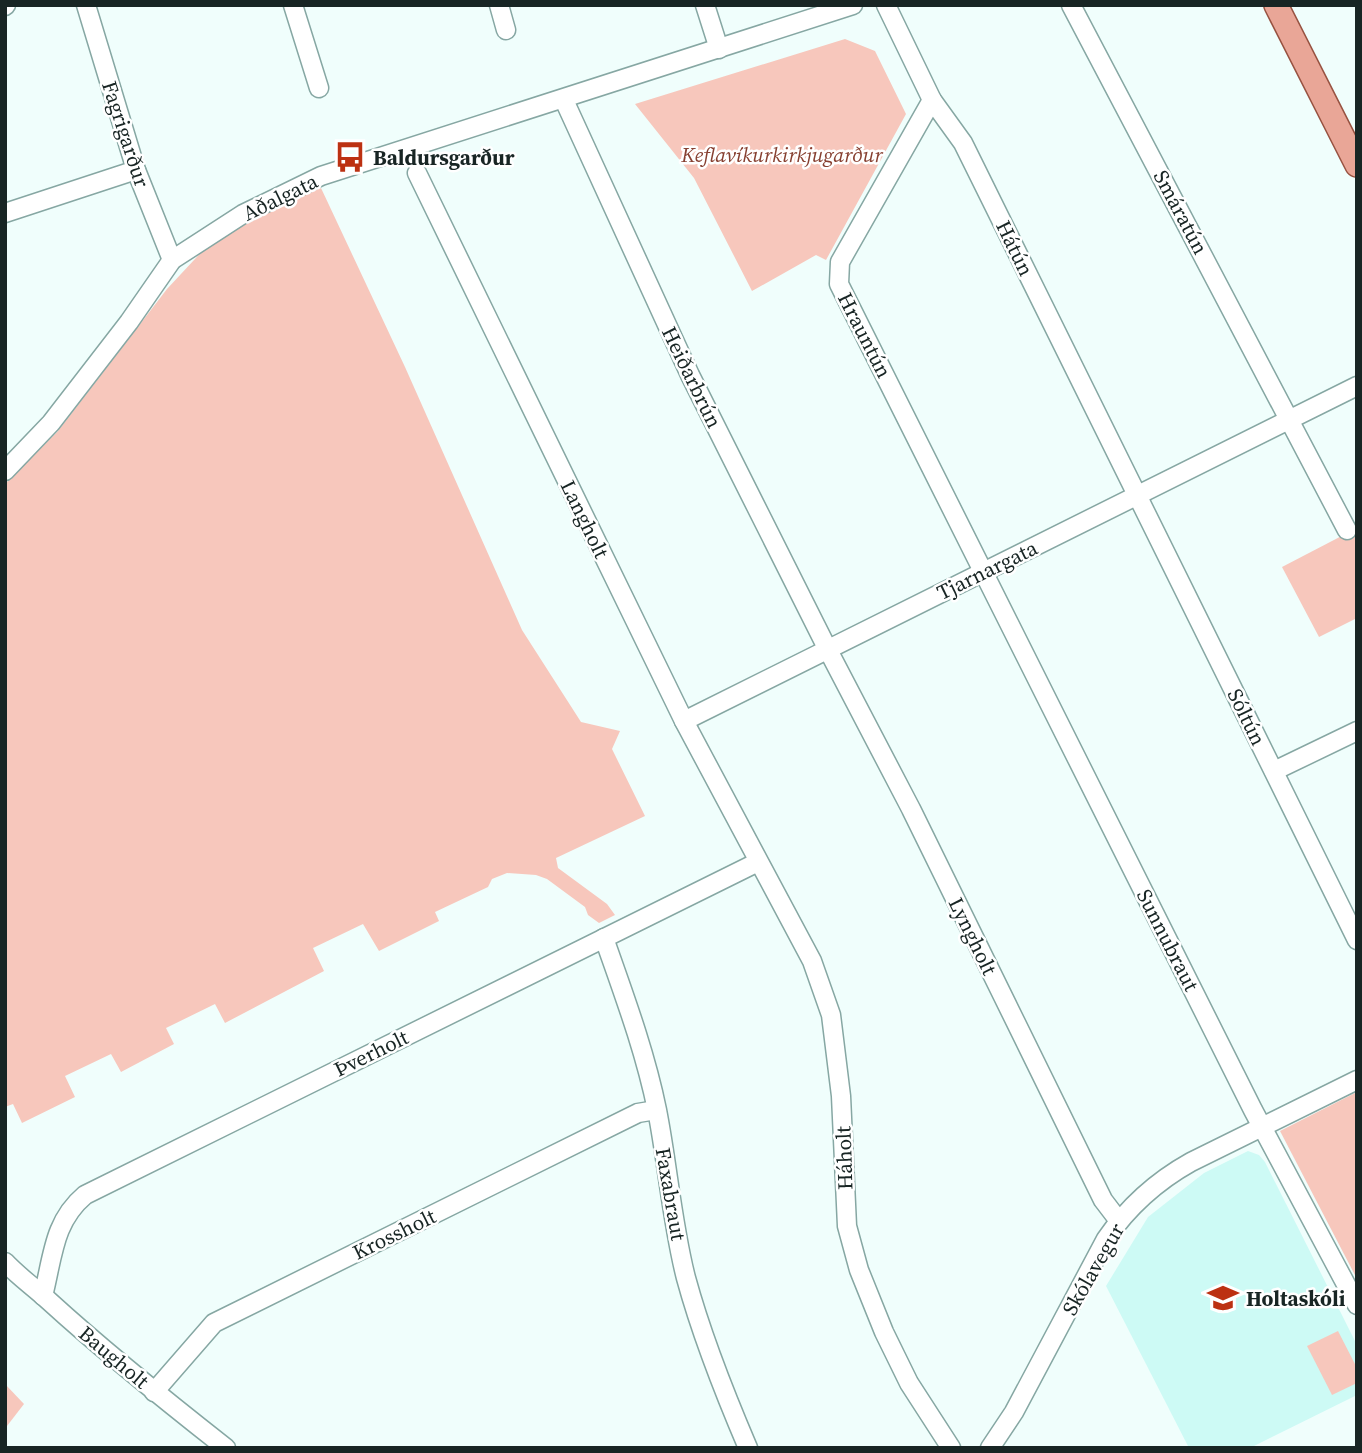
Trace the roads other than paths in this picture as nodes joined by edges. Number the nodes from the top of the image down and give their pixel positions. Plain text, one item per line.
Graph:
1 (86, 5) edge
2 (293, 5) edge
3 (499, 5) edge
4 (705, 5) edge
5 (853, 5) edge
6 (887, 5) edge
7 (1071, 5) edge
8 (1276, 5) edge
9 (506, 30) dead end
10 (719, 49) junction
11 (319, 88) dead end
12 (564, 100) junction
13 (932, 100) junction
14 (1357, 165) edge
15 (136, 170) junction
16 (417, 173) dead end
17 (5, 213) edge
18 (172, 260) junction
19 (1357, 386) edge
20 (1290, 420) junction
21 (5, 471) edge
22 (1138, 495) junction
23 (1347, 530) dead end
24 (984, 572) junction
25 (828, 650) junction
26 (684, 721) junction
27 (1357, 731) edge
28 (1274, 771) junction
29 (758, 862) junction
30 (1350, 909) edge
31 (604, 938) junction
32 (1357, 940) edge
33 (1357, 1080) edge
34 (656, 1110) junction
35 (1263, 1128) junction
36 (1119, 1221) junction
37 (5, 1262) edge
38 (43, 1296) junction
39 (1357, 1305) edge
40 (154, 1392) junction
41 (226, 1448) edge
42 (748, 1448) edge
43 (951, 1448) edge
44 (990, 1448) edge

1 - 15 street, Fagrigarður
2 - 11 street
3 - 9 street
4 - 10 street
5 - 10 street, Aðalgata
6 - 13 street, Hátún
7 - 20 street, Smáratún
8 - 14 main road
10 - 12 street, Aðalgata
12 - 18 street, Aðalgata
12 - 25 street, Heiðarbrún
13 - 22 street, Hátún
13 - 24 street, Hrauntún
15 - 17 street
15 - 18 street, Fagrigarður
16 - 26 street, Langholt
18 - 21 street, Aðalgata
19 - 20 street, Tjarnargata
20 - 22 street, Tjarnargata
20 - 23 street
22 - 24 street, Tjarnargata
22 - 28 street, Sóltún
24 - 25 street, Tjarnargata
24 - 35 street, Sunnubraut
25 - 26 street, Tjarnargata
25 - 36 street, Lyngholt
26 - 29 street, Langholt
27 - 28 street
28 - 30 street, Sóltún
29 - 31 street, Þverholt
29 - 43 street, Háholt
30 - 32 street, Sóltún
31 - 34 street, Faxabraut
31 - 38 street, Þverholt
33 - 35 street, Skólavegur
34 - 40 street, Krossholt
34 - 42 street, Faxabraut
35 - 36 street, Skólavegur
35 - 39 street, Sunnubraut
36 - 44 street, Skólavegur
37 - 38 street, Baugholt
38 - 40 street, Baugholt
40 - 41 street, Baugholt

